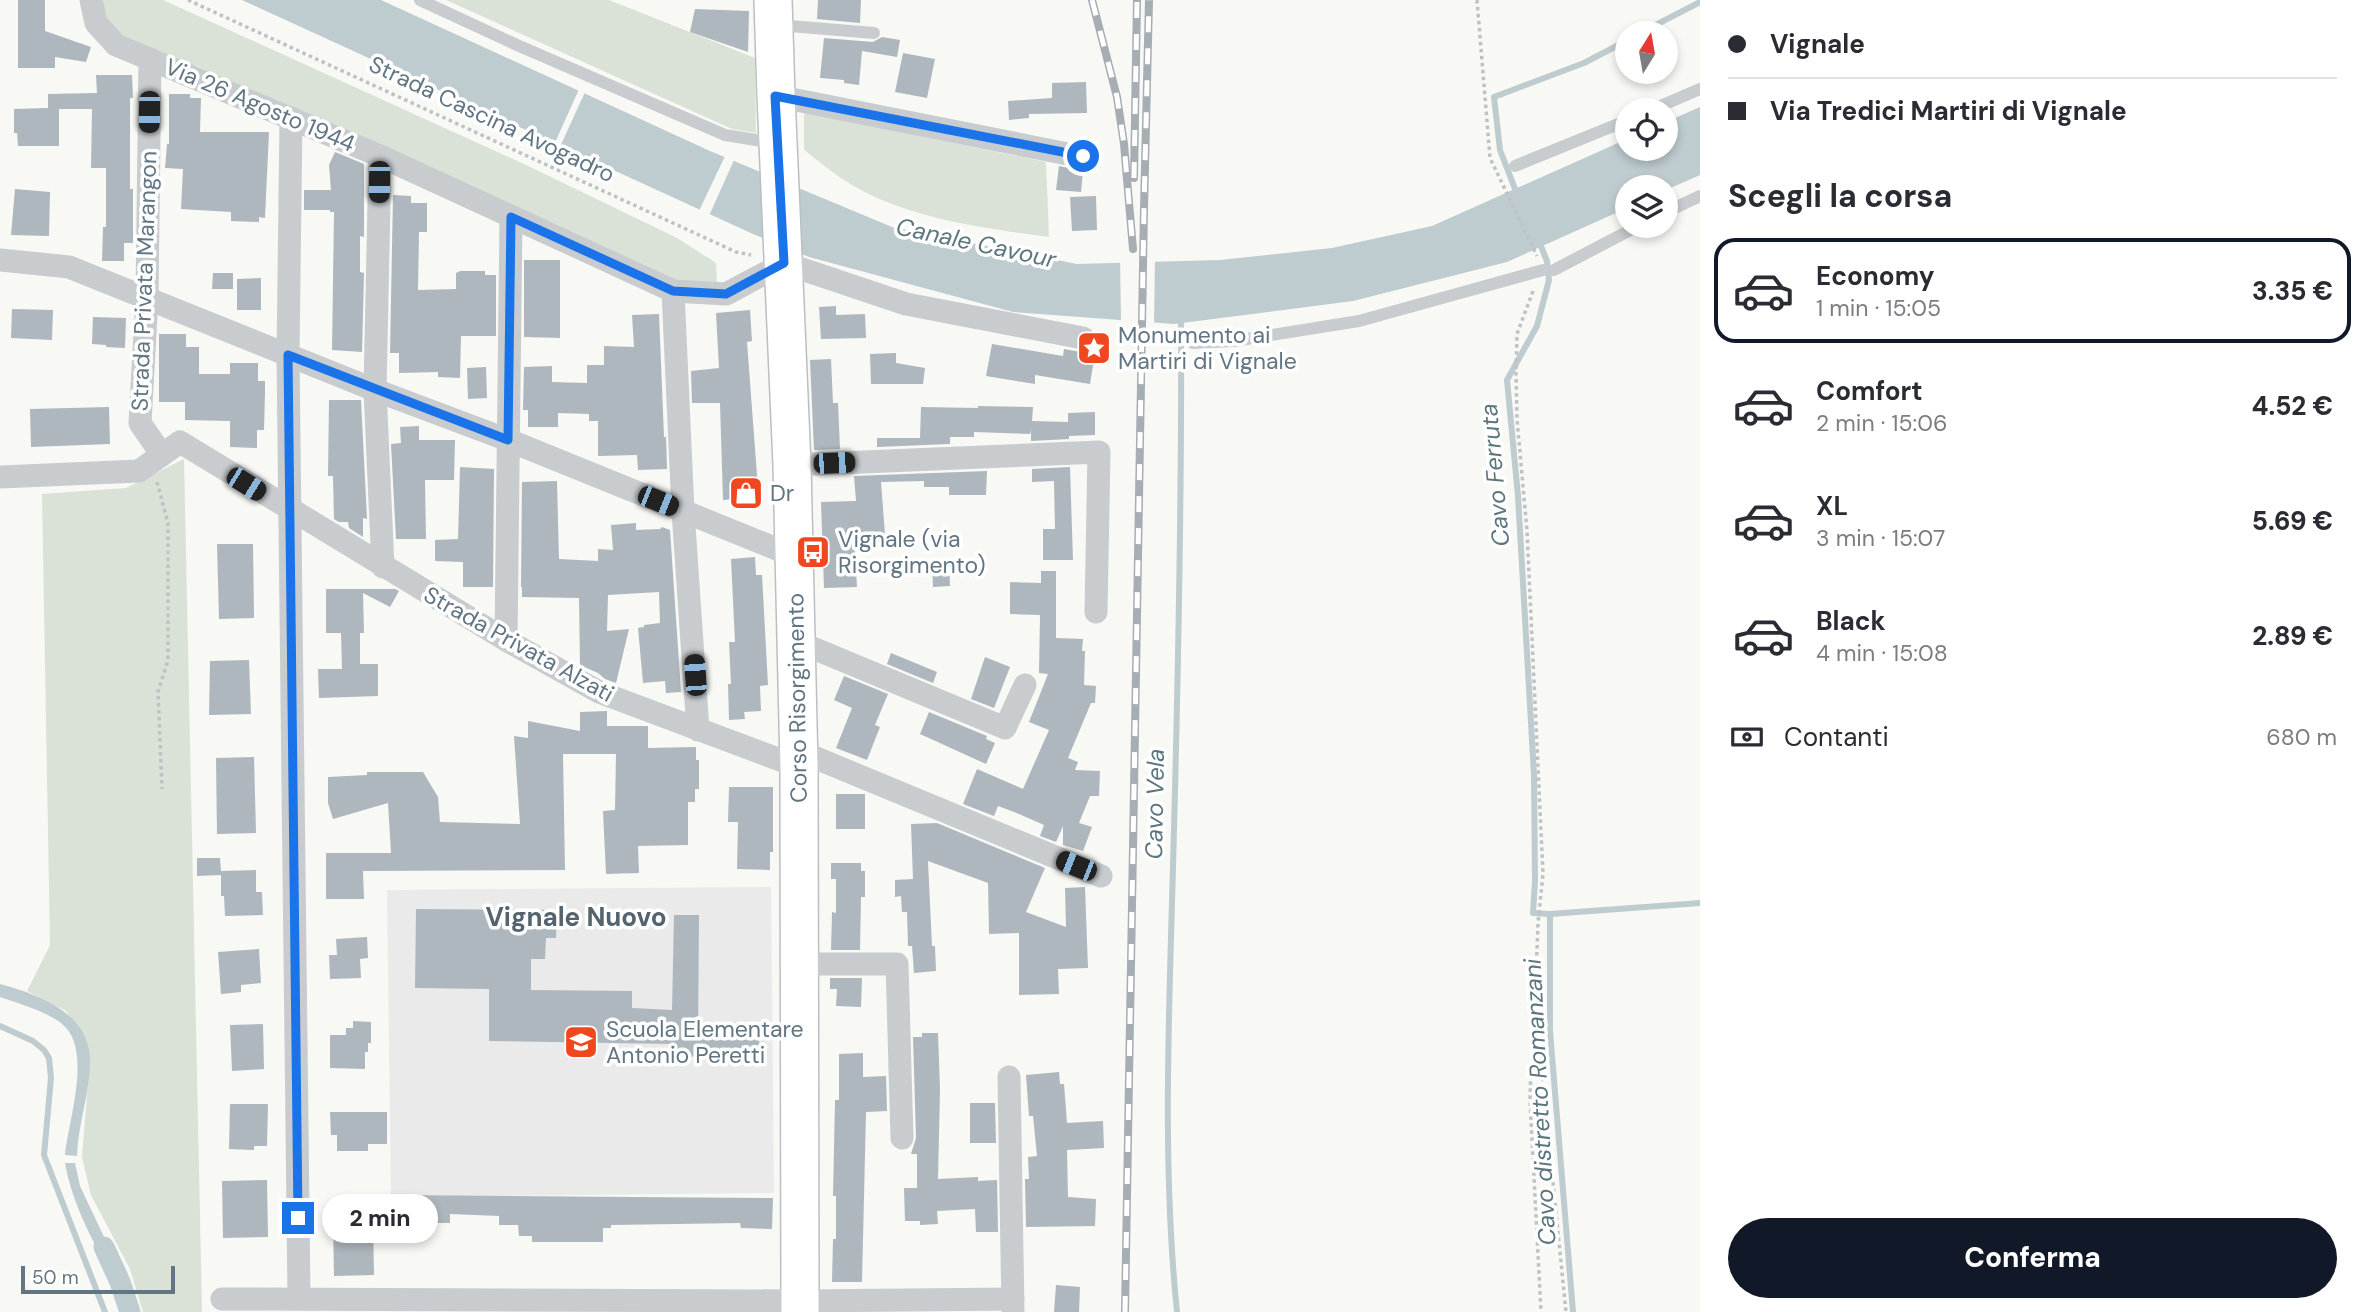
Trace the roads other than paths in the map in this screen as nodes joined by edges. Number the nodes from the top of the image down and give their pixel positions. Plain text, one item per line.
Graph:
1 (91, 0) edge
2 (420, 0) edge
3 (774, 12) edge
4 (874, 33) dead end
5 (150, 59) junction
6 (1700, 89) edge
7 (775, 96) junction
8 (1678, 98) edge
9 (291, 118) junction
10 (1615, 125) edge
11 (771, 152) junction
12 (380, 156) junction
13 (1083, 156) dead end
14 (1515, 166) dead end
15 (1700, 196) edge
16 (1678, 206) edge
17 (511, 217) junction
18 (1615, 237) edge
19 (784, 258) junction
20 (0, 260) edge
21 (673, 291) junction
22 (147, 296) junction
23 (1083, 338) dead end
24 (1193, 343) dead end
25 (288, 355) junction
26 (375, 390) junction
27 (508, 440) junction
28 (162, 455) junction
29 (792, 466) junction
30 (0, 477) edge
31 (290, 511) junction
32 (683, 511) junction
33 (794, 556) junction
34 (383, 567) junction
35 (1096, 612) dead end
36 (506, 640) junction
37 (796, 641) junction
38 (1026, 685) dead end
39 (698, 730) junction
40 (799, 759) junction
41 (1101, 876) dead end
42 (799, 964) junction
43 (1009, 1077) dead end
44 (901, 1138) dead end
45 (222, 1299) dead end
46 (299, 1299) junction
47 (800, 1306) edge
48 (1013, 1306) edge

1 - 5 street, Via 26 Agosto 1944
2 - 11 lane
3 - 4 lane
3 - 7 main road, Corso Risorgimento
5 - 9 street, Via 26 Agosto 1944
5 - 22 street, Strada Privata Marangon
6 - 8 lane
7 - 11 main road, Corso Risorgimento
7 - 13 street
9 - 12 street, Via 26 Agosto 1944
9 - 25 street
10 - 14 lane
11 - 19 main road, Corso Risorgimento
12 - 17 street, Via 26 Agosto 1944
12 - 26 street
15 - 16 lane
17 - 21 street, Via 26 Agosto 1944
17 - 27 street
18 - 24 lane
19 - 21 street, Via 26 Agosto 1944
19 - 23 street
19 - 29 main road, Corso Risorgimento
20 - 22 street
21 - 32 street
22 - 25 street
22 - 28 street, Strada Privata Marangon
25 - 26 street
25 - 31 street
26 - 27 street
26 - 34 street
27 - 32 street
27 - 36 street
28 - 30 street
28 - 31 street, Strada Privata Alzati
29 - 33 main road, Corso Risorgimento
29 - 35 street
31 - 34 street, Strada Privata Alzati
31 - 46 street
32 - 33 street
32 - 39 street
33 - 37 main road, Corso Risorgimento
34 - 36 street, Strada Privata Alzati
36 - 39 street, Strada Privata Alzati
37 - 38 street
37 - 40 main road, Corso Risorgimento
39 - 40 street, Strada Privata Alzati
40 - 41 street, Strada Privata Alzati
40 - 42 main road, Corso Risorgimento
42 - 44 street
42 - 47 main road, Corso Risorgimento
43 - 48 street
45 - 46 street
46 - 47 street
47 - 48 street

